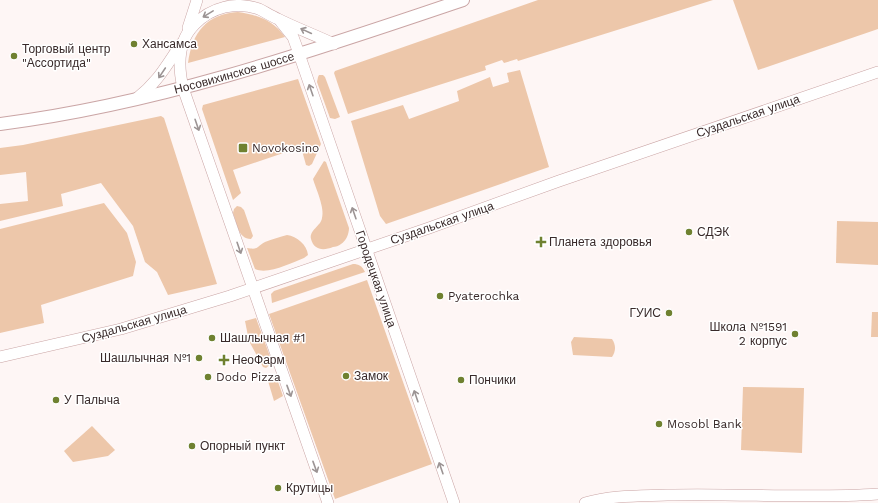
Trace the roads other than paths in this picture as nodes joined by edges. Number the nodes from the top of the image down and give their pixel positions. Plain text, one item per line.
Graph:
1 (197, 0) edge
2 (240, 0) edge
3 (463, 0) edge
4 (259, 9) junction
5 (278, 19) junction
6 (185, 38) junction
7 (334, 44) junction
8 (300, 54) junction
9 (878, 72) edge
10 (184, 88) junction
11 (135, 100) junction
12 (0, 124) edge
13 (366, 250) junction
14 (253, 288) junction
15 (0, 357) edge
16 (878, 494) edge
17 (328, 503) edge
18 (454, 503) edge
19 (585, 503) edge

1 - 6 street
2 - 4 street
3 - 7 main road, Носовихинское шоссе
4 - 5 street
4 -> 6 street
7 -> 5 street
5 - 8 street, Городецкая улица
6 - 10 street
6 -> 11 street
7 - 8 main road, Носовихинское шоссе
8 - 10 main road, Носовихинское шоссе
13 -> 8 street, Городецкая улица
9 - 13 street, Суздальская улица
10 - 11 main road, Носовихинское шоссе
10 -> 14 street
11 - 12 main road, Носовихинское шоссе
13 - 14 street, Суздальская улица
18 -> 13 street, Городецкая улица
14 - 15 street, Суздальская улица
14 -> 17 street
16 - 19 street

